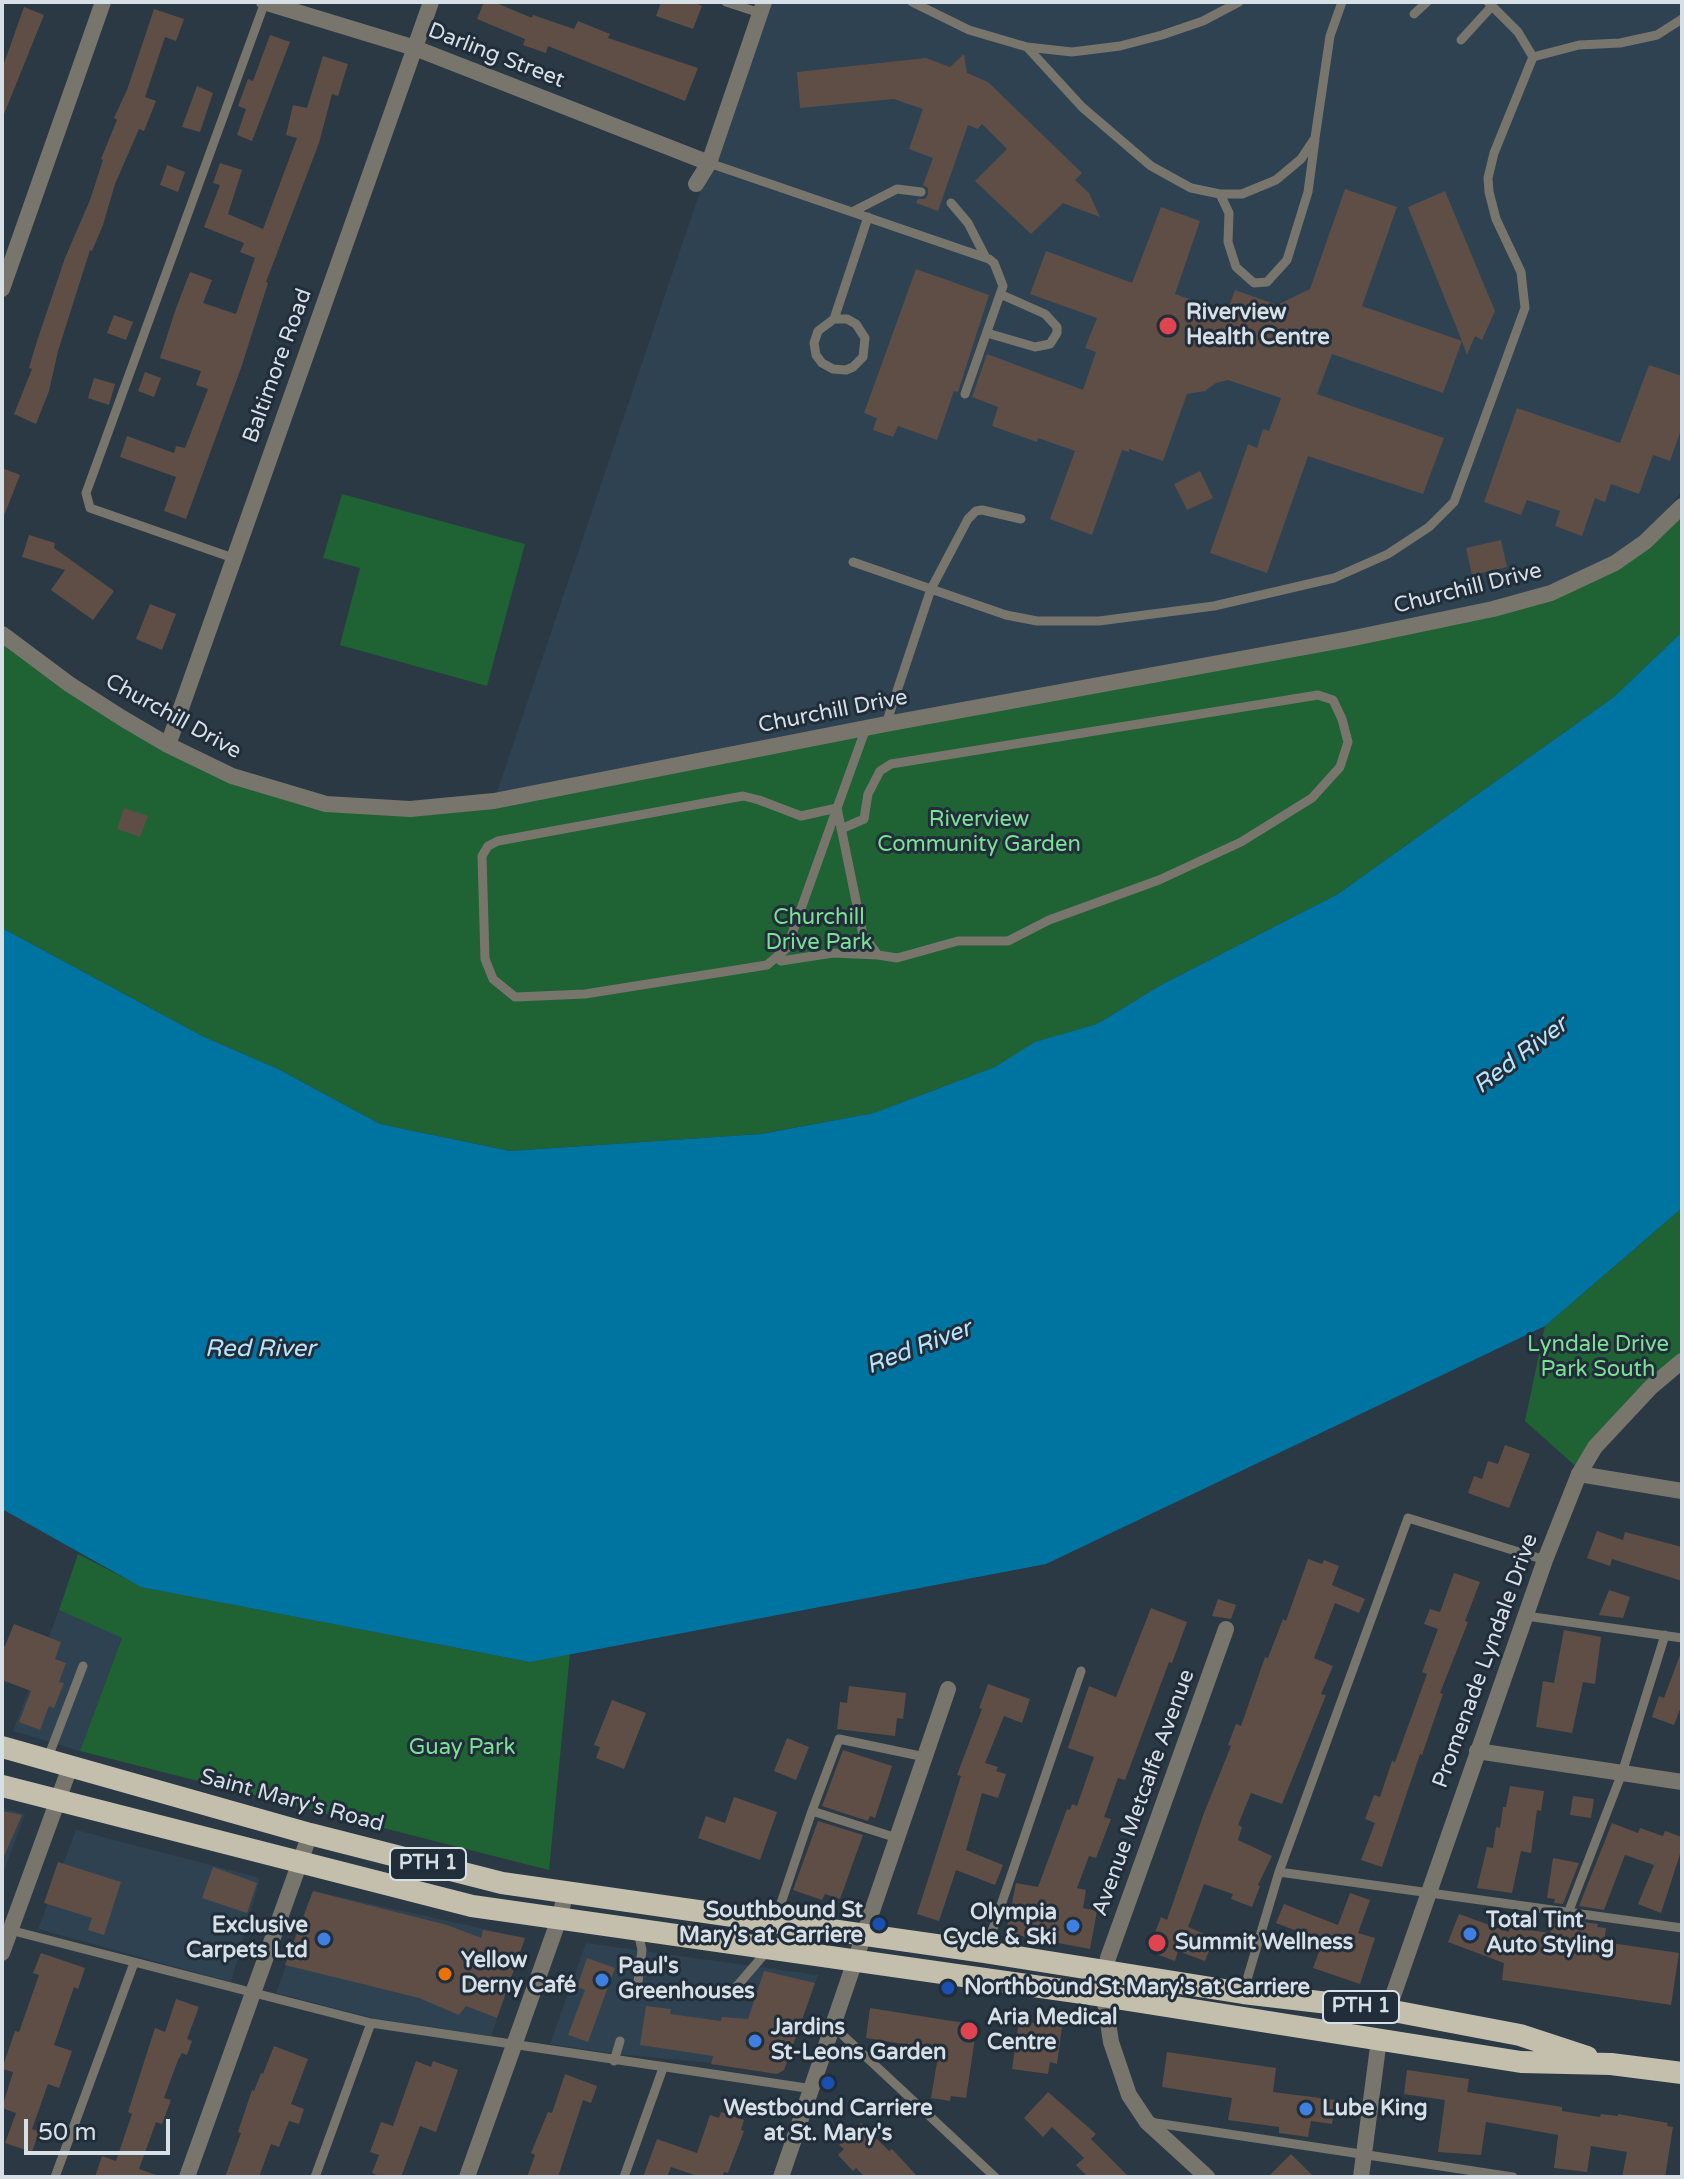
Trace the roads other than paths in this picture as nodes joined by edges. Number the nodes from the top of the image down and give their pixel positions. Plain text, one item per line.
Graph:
1 (103, 2) edge
2 (265, 2) edge
3 (431, 2) edge
4 (726, 2) edge
5 (912, 2) edge
6 (1239, 2) edge
7 (1342, 2) edge
8 (1427, 2) edge
9 (1490, 4) edge
10 (762, 8) edge
11 (1414, 14) dead end
12 (1682, 19) edge
13 (1461, 40) dead end
14 (1027, 47) junction
15 (415, 48) junction
16 (1533, 57) junction
17 (1315, 138) junction
18 (709, 163) junction
19 (696, 184) dead end
20 (921, 192) dead end
21 (1220, 194) junction
22 (951, 203) dead end
23 (852, 212) junction
24 (868, 217) junction
25 (986, 258) junction
26 (2, 289) edge
27 (1000, 294) junction
28 (834, 319) junction
29 (987, 333) junction
30 (965, 394) dead end
31 (1682, 506) edge
32 (1021, 519) dead end
33 (233, 558) junction
34 (853, 562) dead end
35 (931, 589) junction
36 (2, 634) edge
37 (886, 724) junction
38 (866, 728) junction
39 (168, 745) junction
40 (837, 808) junction
41 (841, 829) junction
42 (878, 955) junction
43 (777, 957) junction
44 (1682, 1361) edge
45 (1579, 1474) junction
46 (1682, 1491) edge
47 (1545, 1560) junction
48 (1526, 1616) junction
49 (1226, 1629) dead end
50 (1665, 1635) junction
51 (1682, 1638) edge
52 (83, 1666) dead end
53 (1081, 1671) dead end
54 (948, 1689) dead end
55 (2, 1747) edge
56 (1477, 1751) junction
57 (925, 1757) junction
58 (47, 1761) junction
59 (70, 1767) junction
60 (1622, 1773) junction
61 (1682, 1782) edge
62 (2, 1786) edge
63 (57, 1801) junction
64 (812, 1811) junction
65 (310, 1834) junction
66 (897, 1838) junction
67 (300, 1863) junction
68 (1279, 1872) junction
69 (566, 1892) junction
70 (1428, 1893) junction
71 (1568, 1913) junction
72 (559, 1919) junction
73 (775, 1922) junction
74 (1682, 1928) edge
75 (637, 1929) junction
76 (6, 1930) edge
77 (864, 1934) junction
78 (769, 1949) junction
79 (985, 1952) junction
80 (2, 1953) edge
81 (856, 1962) junction
82 (134, 1963) junction
83 (1105, 1972) junction
84 (638, 1982) dead end
85 (731, 1993) dead end
86 (1243, 1993) junction
87 (254, 1994) junction
88 (1104, 1996) junction
89 (1388, 2010) junction
90 (371, 2023) junction
91 (834, 2027) junction
92 (1379, 2039) junction
93 (620, 2041) dead end
94 (514, 2046) junction
95 (614, 2061) junction
96 (1611, 2064) junction
97 (663, 2068) junction
98 (1682, 2073) edge
99 (813, 2089) junction
100 (1147, 2122) junction
101 (1364, 2155) junction
102 (55, 2177) edge
103 (187, 2177) edge
104 (315, 2177) edge
105 (467, 2177) edge
106 (624, 2177) edge
107 (781, 2177) edge
108 (995, 2177) edge
109 (1207, 2177) edge
110 (1361, 2177) edge
111 (1513, 2177) edge

1 - 26 street
2 - 15 street, Darling Street
2 - 33 lane
3 - 15 street, Baltimore Road
4 - 10 lane
5 - 14 lane
6 - 14 lane
7 - 17 lane
8 - 11 lane
9 - 13 lane
9 - 16 lane
10 - 18 street
12 - 16 lane
14 - 21 lane
15 - 18 street, Darling Street
15 - 33 street, Baltimore Road
16 - 35 lane
17 - 21 lane
17 - 21 lane
18 - 19 street
18 - 23 lane
20 - 23 lane
22 - 25 lane
23 - 24 lane
24 - 25 lane
24 - 28 lane
25 - 27 lane
27 - 29 lane
27 - 29 lane
28 - 28 lane
29 - 30 lane
31 - 37 street, Churchill Drive
32 - 35 lane
33 - 39 street, Baltimore Road
34 - 35 lane
35 - 37 lane
36 - 39 street, Churchill Drive
37 - 38 street, Churchill Drive
38 - 39 street, Churchill Drive
38 - 40 lane
40 - 41 lane
40 - 43 lane
40 - 43 lane
41 - 42 lane
41 - 42 lane
42 - 43 lane
44 - 45 street, Promenade Lyndale Drive
45 - 46 street
45 - 47 street, Promenade Lyndale Drive
47 - 48 street, Promenade Lyndale Drive
47 - 68 lane
48 - 50 lane
48 - 56 street, Promenade Lyndale Drive
49 - 83 street, Avenue Metcalfe Avenue
50 - 51 lane
50 - 60 lane
52 - 58 lane
53 - 79 lane
54 - 57 street
55 - 58 highway, Saint Mary's Road / PTH 1
56 - 60 street
56 - 70 street, Promenade Lyndale Drive
57 - 64 lane
57 - 66 street
58 - 59 highway, Saint Mary's Road / PTH 1
59 - 63 street
59 - 65 highway, Saint Mary's Road / PTH 1
60 - 61 street
60 - 71 lane
62 - 63 highway, Saint Mary's Road / PTH 1
63 - 67 highway, Saint Mary's Road / PTH 1
63 - 76 street
64 - 66 lane
64 - 73 lane
65 - 67 street
65 - 69 highway, Saint Mary's Road / PTH 1
66 - 77 street
67 - 72 highway, Saint Mary's Road / PTH 1
67 - 87 street
68 - 70 lane
68 - 86 lane
69 - 72 street
69 - 73 highway, Saint Mary's Road / PTH 1
70 - 71 lane
70 - 89 street, Promenade Lyndale Drive
71 - 74 lane
72 - 75 highway, Saint Mary's Road / PTH 1
72 - 94 street
73 - 77 highway, Saint Mary's Road / PTH 1
75 - 78 highway, Saint Mary's Road / PTH 1
75 - 84 lane
76 - 80 street
76 - 82 lane
77 - 79 highway, Saint Mary's Road / PTH 1
77 - 81 street
78 - 81 highway, Saint Mary's Road / PTH 1
78 - 85 lane
79 - 83 highway, Saint Mary's Road / PTH 1
81 - 88 highway, Saint Mary's Road / PTH 1
81 - 91 street
82 - 87 lane
82 - 102 lane
83 - 86 highway, Saint Mary's Road / PTH 1
83 - 88 highway
86 - 89 highway, Saint Mary's Road / PTH 1
87 - 90 lane
87 - 103 street
88 - 92 highway, Saint Mary's Road / PTH 1
88 - 100 street
89 - 92 highway
89 - 96 highway, Saint Mary's Road / PTH 1
90 - 94 lane
90 - 104 lane
91 - 99 street
91 - 108 lane
92 - 96 highway, Saint Mary's Road / PTH 1
92 - 101 street
93 - 95 lane
94 - 95 lane
94 - 105 street
95 - 97 lane
96 - 98 highway, Saint Mary's Road / PTH 1
97 - 99 lane
97 - 106 lane
99 - 107 street
100 - 101 lane
100 - 109 street
101 - 110 street
101 - 111 lane

